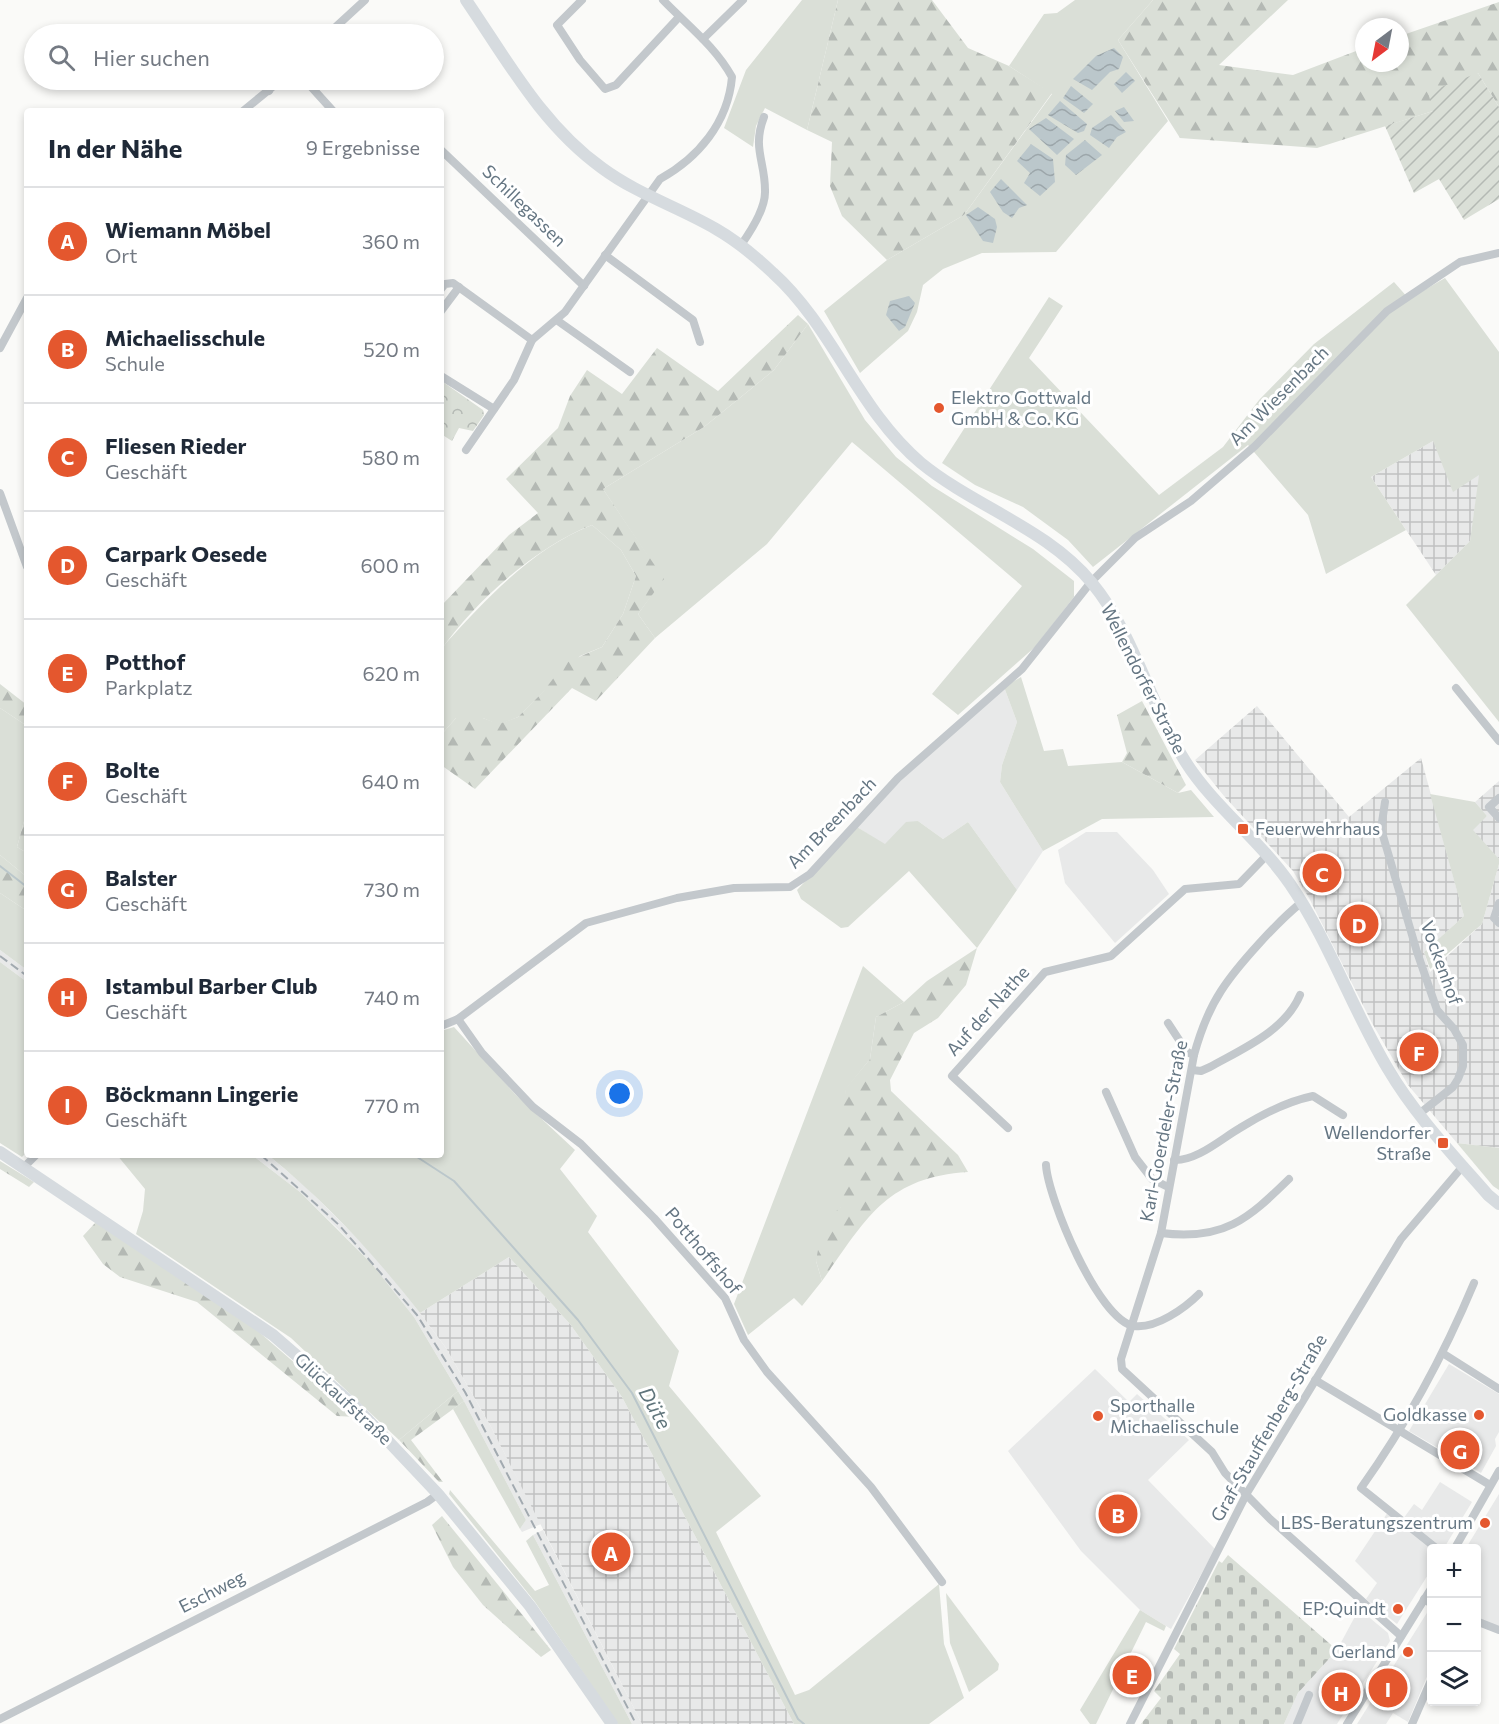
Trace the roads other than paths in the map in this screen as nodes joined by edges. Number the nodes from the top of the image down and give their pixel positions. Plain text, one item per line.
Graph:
1 (466, 0) edge
2 (582, 0) edge
3 (663, 0) edge
4 (743, 0) edge
5 (361, 1) edge
6 (679, 17) junction
7 (338, 24) edge
8 (704, 39) junction
9 (314, 90) edge
10 (269, 91) edge
11 (247, 108) edge
12 (330, 108) edge
13 (764, 117) dead end
14 (444, 153) edge
15 (647, 197) junction
16 (741, 245) junction
17 (1499, 253) edge
18 (605, 255) junction
19 (444, 286) edge
20 (584, 286) junction
21 (459, 287) junction
22 (24, 304) edge
23 (444, 306) edge
24 (558, 321) junction
25 (532, 340) junction
26 (700, 342) dead end
27 (0, 348) edge
28 (630, 372) dead end
29 (444, 378) edge
30 (494, 409) junction
31 (466, 450) dead end
32 (0, 493) edge
33 (24, 559) edge
34 (1091, 582) junction
35 (1456, 688) dead end
36 (1499, 741) edge
37 (1499, 798) edge
38 (1385, 802) dead end
39 (1499, 818) edge
40 (1267, 855) junction
41 (1302, 902) junction
42 (1499, 903) edge
43 (1499, 924) edge
44 (1300, 995) dead end
45 (458, 1018) junction
46 (1168, 1023) dead end
47 (444, 1025) edge
48 (1194, 1055) junction
49 (1192, 1070) junction
50 (1106, 1092) dead end
51 (1419, 1114) junction
52 (1342, 1115) dead end
53 (1008, 1128) dead end
54 (0, 1152) edge
55 (33, 1158) edge
56 (1174, 1160) junction
57 (1046, 1165) dead end
58 (1463, 1166) junction
59 (24, 1167) junction
60 (1289, 1179) dead end
61 (1168, 1187) junction
62 (1499, 1204) edge
63 (1161, 1233) junction
64 (1474, 1283) dead end
65 (1199, 1294) dead end
66 (1133, 1326) junction
67 (1444, 1354) junction
68 (1315, 1380) junction
69 (1499, 1389) edge
70 (1399, 1432) junction
71 (1499, 1471) edge
72 (1490, 1485) junction
73 (1247, 1493) junction
74 (438, 1494) junction
75 (1431, 1544) edge
76 (1457, 1544) edge
77 (942, 1582) dead end
78 (1427, 1603) edge
79 (1481, 1624) edge
80 (1499, 1630) edge
81 (1401, 1636) junction
82 (1427, 1688) edge
83 (1309, 1695) dead end
84 (0, 1719) edge
85 (612, 1724) edge
86 (1130, 1724) edge
87 (1297, 1724) edge
88 (1347, 1724) edge
89 (1412, 1724) edge

1 - 15 street, Wellendorfer Straße
2 - 6 street
3 - 6 street
4 - 8 street
5 - 7 street
6 - 8 street
8 - 15 street
9 - 12 street
10 - 11 street
13 - 16 street
14 - 20 street, Schillegassen
15 - 16 street, Wellendorfer Straße
15 - 18 street
16 - 34 street, Wellendorfer Straße
17 - 34 street, Am Wiesenbach
18 - 20 street
18 - 26 street
19 - 21 street
20 - 24 street
21 - 23 street
21 - 25 street
22 - 27 street
24 - 25 street
24 - 28 street
25 - 30 street
29 - 30 street
30 - 31 street
32 - 33 street
34 - 40 street, Wellendorfer Straße
34 - 45 street, Am Breenbach
35 - 36 street
37 - 39 street
38 - 51 street, Vockenhof
40 - 41 street, Wellendorfer Straße
40 - 53 street, Auf der Nathe
41 - 48 street, Karl-Goerdeler-Straße
41 - 51 street, Wellendorfer Straße
42 - 43 street
44 - 49 street
45 - 47 street, Am Breenbach
45 - 77 street, Potthoffshof
46 - 48 street
48 - 49 street, Karl-Goerdeler-Straße
49 - 56 street, Karl-Goerdeler-Straße
50 - 61 street
51 - 58 street, Wellendorfer Straße
52 - 56 street
54 - 59 street, Glückaufstraße
55 - 59 street
56 - 61 street, Karl-Goerdeler-Straße
57 - 66 street
58 - 62 street, Wellendorfer Straße
58 - 68 street, Graf-Stauffenberg-Straße
59 - 74 street, Glückaufstraße
60 - 63 street
61 - 63 street, Karl-Goerdeler-Straße
63 - 66 street, Karl-Goerdeler-Straße
64 - 67 street
65 - 66 street
66 - 73 street, Karl-Goerdeler-Straße
67 - 69 street
67 - 70 street
68 - 70 street
68 - 73 street, Graf-Stauffenberg-Straße
70 - 72 street
70 - 75 street
71 - 72 street
72 - 76 street
73 - 81 street
73 - 86 street, Graf-Stauffenberg-Straße
74 - 84 street, Eschweg
74 - 85 street, Glückaufstraße
78 - 81 street
79 - 80 street
81 - 88 street
82 - 89 street
83 - 87 street

